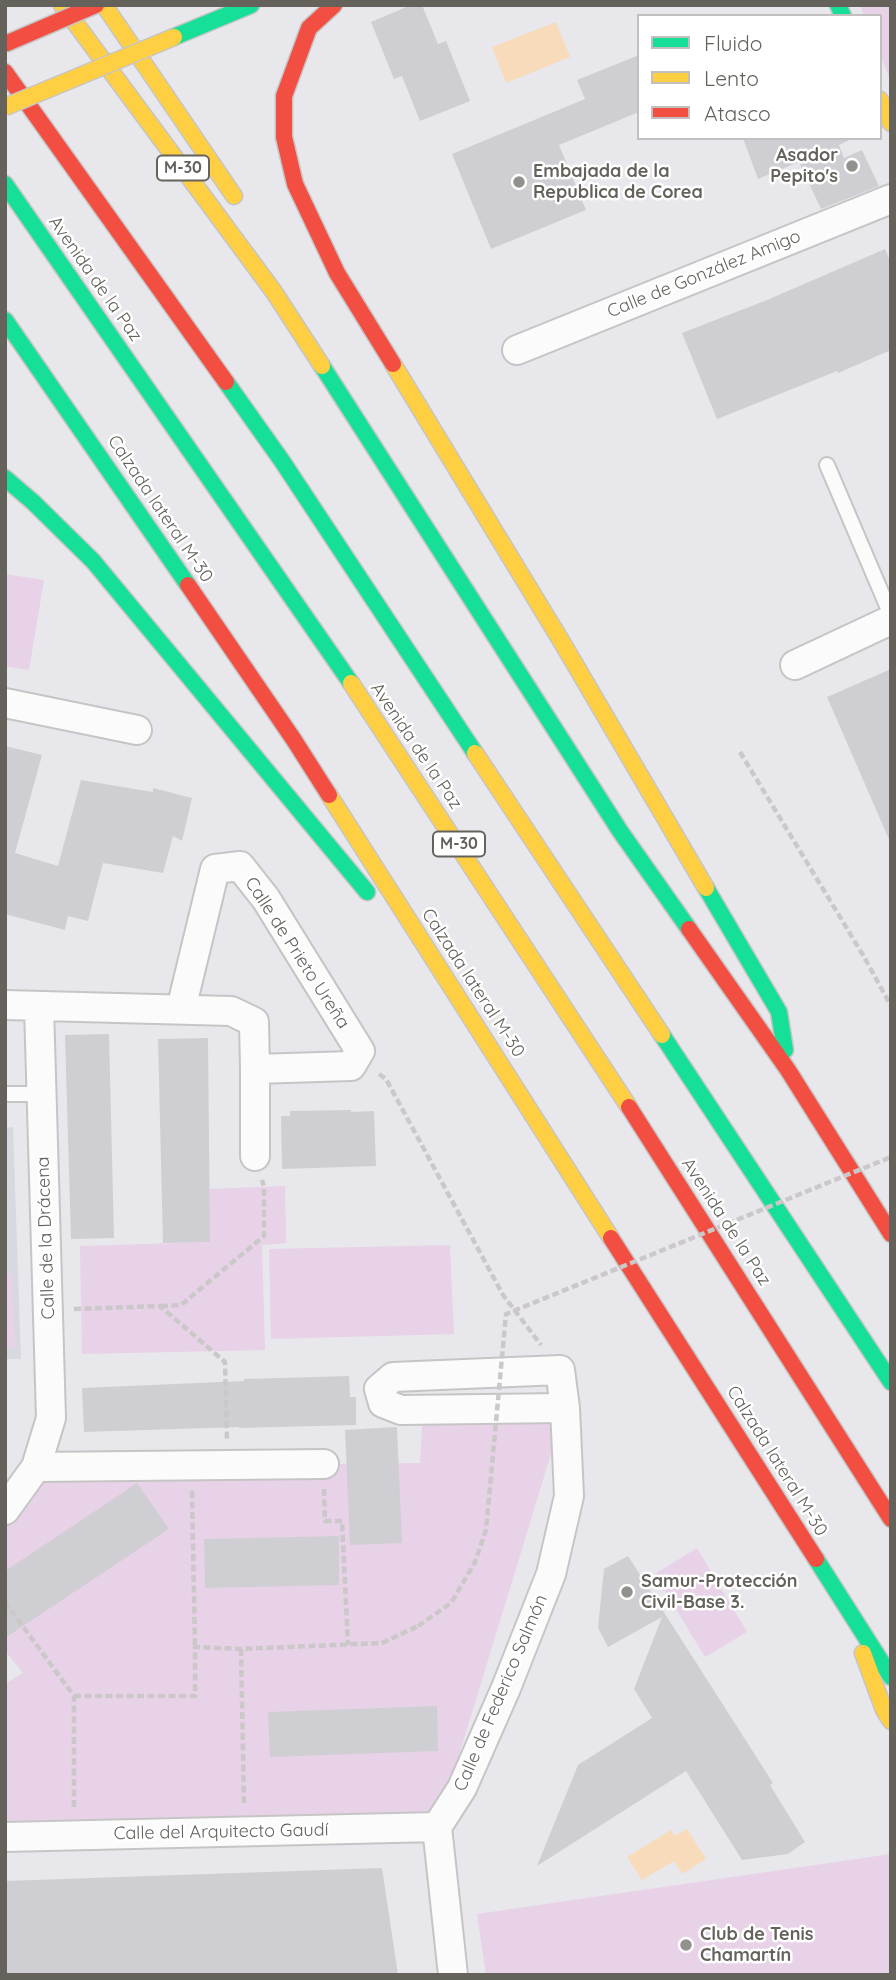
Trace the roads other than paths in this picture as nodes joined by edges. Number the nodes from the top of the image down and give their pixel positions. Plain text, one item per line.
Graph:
1 (60, 5) edge
2 (96, 5) edge
3 (104, 5) edge
4 (251, 5) edge
5 (334, 5) edge
6 (5, 44) edge
7 (5, 72) edge
8 (882, 104) edge
9 (5, 107) edge
10 (891, 123) edge
11 (5, 184) edge
12 (891, 199) edge
13 (274, 292) junction
14 (5, 320) edge
15 (517, 349) dead end
16 (827, 465) dead end
17 (5, 478) edge
18 (891, 618) edge
19 (795, 665) dead end
20 (5, 703) edge
21 (137, 730) dead end
22 (373, 899) dead end
23 (390, 920) dead end
24 (5, 1005) edge
25 (39, 1007) junction
26 (181, 1009) junction
27 (478, 1026) junction
28 (255, 1069) junction
29 (788, 1070) junction
30 (5, 1094) edge
31 (42, 1094) junction
32 (255, 1156) road end
33 (891, 1234) edge
34 (891, 1382) edge
35 (565, 1408) junction
36 (324, 1464) road end
37 (36, 1467) junction
38 (5, 1510) edge
39 (891, 1519) edge
40 (847, 1608) junction
41 (891, 1677) edge
42 (891, 1721) edge
43 (437, 1827) junction
44 (5, 1837) edge
45 (453, 1975) edge

1 - 13 main road, M-30
2 - 6 main road, bridge
3 - 13 main road
4 - 9 main road, bridge
5 - 29 main road
7 - 34 main road
8 - 10 main road
11 - 39 main road, Avenida de la Paz / M-30
12 - 15 street, Calle de González Amigo
13 - 29 main road, M-30
14 - 27 main road, Calzada lateral M-30
16 - 18 lane
17 - 22 main road
18 - 19 street
20 - 21 street
23 - 27 main road
24 - 25 street
25 - 26 street
25 - 31 street, Calle de la Drácena
26 - 28 street
26 - 28 street, Calle de Prieto Ureña
27 - 40 main road, Calzada lateral M-30
28 - 32 street
29 - 33 main road, M-30
30 - 31 lane
31 - 37 street, Calle de la Drácena
35 - 35 street, Calle de Federico Salmón
35 - 43 street, Calle de Federico Salmón
36 - 37 street
37 - 38 street, Calle de la Drácena
40 - 41 main road, Calzada lateral M-30
40 - 42 main road
43 - 44 street, Calle del Arquitecto Gaudí
43 - 45 street

